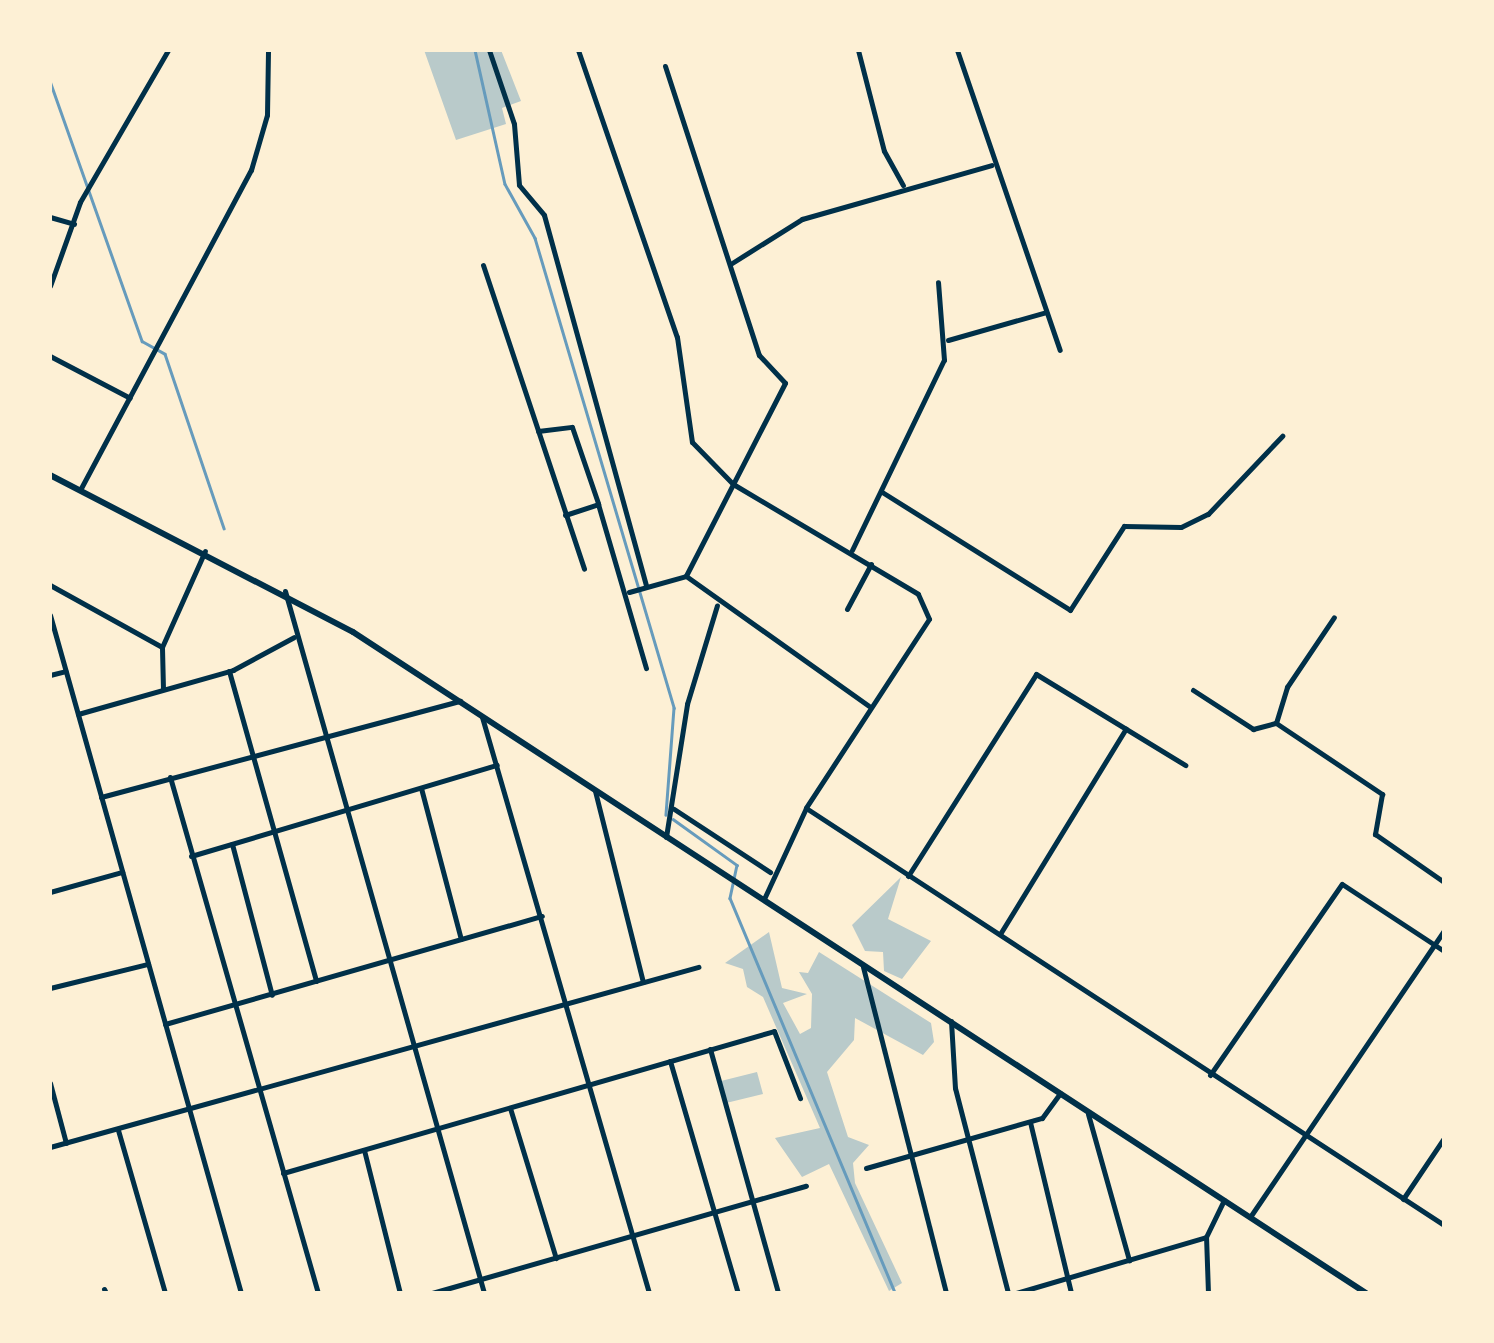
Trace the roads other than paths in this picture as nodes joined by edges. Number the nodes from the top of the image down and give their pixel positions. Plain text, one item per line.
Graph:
1 (168, 50) edge
2 (268, 50) edge
3 (489, 50) edge
4 (578, 50) edge
5 (858, 50) edge
6 (957, 50) edge
7 (665, 66) dead end
8 (991, 165) junction
9 (904, 185) junction
10 (50, 217) edge
11 (74, 224) junction
12 (731, 263) junction
13 (483, 265) dead end
14 (938, 282) dead end
15 (50, 286) edge
16 (1046, 312) junction
17 (948, 340) junction
18 (1060, 350) dead end
19 (50, 356) edge
20 (130, 398) junction
21 (538, 431) junction
22 (1282, 436) dead end
23 (50, 474) edge
24 (733, 484) junction
25 (80, 490) junction
26 (882, 492) junction
27 (598, 504) junction
28 (565, 515) junction
29 (852, 550) junction
30 (206, 551) junction
31 (871, 564) junction
32 (584, 570) dead end
33 (686, 576) junction
34 (50, 584) edge
35 (646, 585) junction
36 (286, 591) junction
37 (629, 592) junction
38 (717, 605) junction
39 (846, 609) dead end
40 (50, 615) edge
41 (1334, 617) dead end
42 (294, 637) junction
43 (162, 648) junction
44 (646, 668) dead end
45 (229, 671) junction
46 (66, 672) junction
47 (50, 675) edge
48 (163, 689) junction
49 (1193, 690) dead end
50 (460, 701) junction
51 (869, 706) junction
52 (78, 714) junction
53 (482, 717) junction
54 (1276, 722) junction
55 (1126, 728) junction
56 (323, 733) junction
57 (254, 753) junction
58 (497, 765) junction
59 (1186, 765) dead end
60 (170, 777) junction
61 (421, 788) junction
62 (594, 791) junction
63 (101, 797) junction
64 (806, 808) junction
65 (344, 809) junction
66 (674, 809) junction
67 (274, 831) junction
68 (666, 837) junction
69 (232, 844) junction
70 (191, 856) junction
71 (122, 872) junction
72 (770, 872) junction
73 (908, 876) junction
74 (1444, 882) edge
75 (50, 892) edge
76 (764, 899) junction
77 (542, 916) junction
78 (1444, 931) edge
79 (1000, 934) junction
80 (460, 939) junction
81 (1435, 946) junction
82 (1444, 952) edge
83 (388, 959) junction
84 (862, 962) junction
85 (148, 964) junction
86 (698, 967) dead end
87 (316, 982) junction
88 (643, 982) junction
89 (50, 988) edge
90 (272, 995) junction
91 (567, 1002) junction
92 (235, 1005) junction
93 (951, 1021) junction
94 (165, 1024) junction
95 (411, 1045) junction
96 (710, 1049) junction
97 (670, 1061) junction
98 (1210, 1074) junction
99 (50, 1084) edge
100 (592, 1085) junction
101 (260, 1091) junction
102 (1060, 1093) junction
103 (800, 1098) dead end
104 (510, 1107) junction
105 (189, 1108) junction
106 (1087, 1111) junction
107 (1030, 1122) junction
108 (435, 1128) junction
109 (118, 1130) junction
110 (1306, 1138) junction
111 (1444, 1138) edge
112 (968, 1139) junction
113 (66, 1143) junction
114 (50, 1148) edge
115 (364, 1149) junction
116 (908, 1156) junction
117 (866, 1168) dead end
118 (284, 1173) junction
119 (806, 1186) dead end
120 (1403, 1199) junction
121 (1224, 1200) junction
122 (751, 1201) junction
123 (715, 1212) junction
124 (1250, 1217) junction
125 (1444, 1225) edge
126 (632, 1236) junction
127 (1206, 1236) junction
128 (556, 1258) junction
129 (1129, 1260) junction
130 (1067, 1278) junction
131 (480, 1279) junction
132 (1353, 1289) edge
133 (165, 1293) edge
134 (241, 1293) edge
135 (318, 1293) edge
136 (400, 1293) edge
137 (432, 1293) edge
138 (484, 1293) edge
139 (648, 1293) edge
140 (738, 1293) edge
141 (778, 1293) edge
142 (946, 1293) edge
143 (1008, 1293) edge
144 (1016, 1293) edge
145 (1070, 1293) edge
146 (1208, 1293) edge
147 (1366, 1293) edge

1 - 11 street
2 - 20 street
3 - 35 street
4 - 24 street
5 - 9 street
6 - 8 street
7 - 12 street
8 - 9 street
8 - 16 street
9 - 12 street
10 - 11 street
11 - 15 street
12 - 24 street
13 - 21 street
14 - 17 street
16 - 17 street
16 - 18 street
17 - 26 street
19 - 20 street
20 - 25 street
21 - 27 street
21 - 28 street
22 - 26 street
23 - 25 main road
24 - 29 street
24 - 33 street
25 - 30 main road
26 - 29 street
27 - 28 street
27 - 37 street
28 - 32 street
29 - 31 street
30 - 36 main road
30 - 43 street
31 - 39 street
31 - 51 street
33 - 35 street
33 - 38 street
34 - 43 street
35 - 37 street
36 - 42 street
36 - 50 main road
37 - 44 street
38 - 51 street
38 - 66 street
40 - 46 street
41 - 54 street
42 - 45 street
42 - 56 street
43 - 48 street
45 - 48 street
45 - 57 street
46 - 47 street
46 - 52 street
48 - 52 street
49 - 54 street
50 - 53 main road
50 - 56 street
51 - 64 street
52 - 63 street
53 - 58 street
53 - 62 main road
54 - 74 street
55 - 59 street
55 - 73 street
55 - 79 street
56 - 57 street
56 - 65 street
57 - 60 street
57 - 67 street
58 - 61 street
58 - 77 street
60 - 63 street
60 - 70 street
61 - 65 street
61 - 80 street
62 - 68 main road
62 - 88 street
63 - 71 street
64 - 72 street
64 - 73 street
65 - 67 street
65 - 83 street
66 - 68 street
66 - 72 street
67 - 69 street
67 - 87 street
68 - 76 main road
69 - 70 street
69 - 90 street
70 - 92 street
71 - 75 street
71 - 85 street
72 - 76 street
73 - 79 street
76 - 84 main road
77 - 80 street
77 - 91 street
78 - 81 street
79 - 98 street
80 - 83 street
81 - 82 street
81 - 98 street
81 - 110 street
83 - 87 street
83 - 95 street
84 - 93 main road
84 - 116 street
85 - 89 street
85 - 94 street
86 - 88 street
87 - 90 street
88 - 91 street
90 - 92 street
91 - 95 street
91 - 100 street
92 - 94 street
92 - 101 street
93 - 102 main road
93 - 112 street
94 - 105 street
95 - 101 street
95 - 108 street
96 - 97 street
96 - 103 street
96 - 122 street
97 - 100 street
97 - 123 street
98 - 110 street
99 - 113 street
100 - 104 street
100 - 126 street
101 - 105 street
101 - 118 street
102 - 106 main road
102 - 107 street
104 - 108 street
104 - 128 street
105 - 109 street
105 - 134 street
106 - 121 main road
106 - 129 street
107 - 112 street
107 - 130 street
108 - 115 street
108 - 131 street
109 - 113 street
109 - 133 street
110 - 120 street
110 - 124 street
111 - 120 street
112 - 116 street
112 - 143 street
113 - 114 street
115 - 118 street
115 - 136 street
116 - 117 street
116 - 142 street
118 - 135 street
119 - 122 street
120 - 125 street
121 - 124 main road
121 - 127 street
122 - 123 street
122 - 141 street
123 - 126 street
123 - 140 street
124 - 132 main road
126 - 128 street
126 - 139 street
127 - 129 street
127 - 146 street
128 - 131 street
129 - 130 street
130 - 144 street
130 - 145 street
131 - 137 street
131 - 138 street
132 - 147 main road

